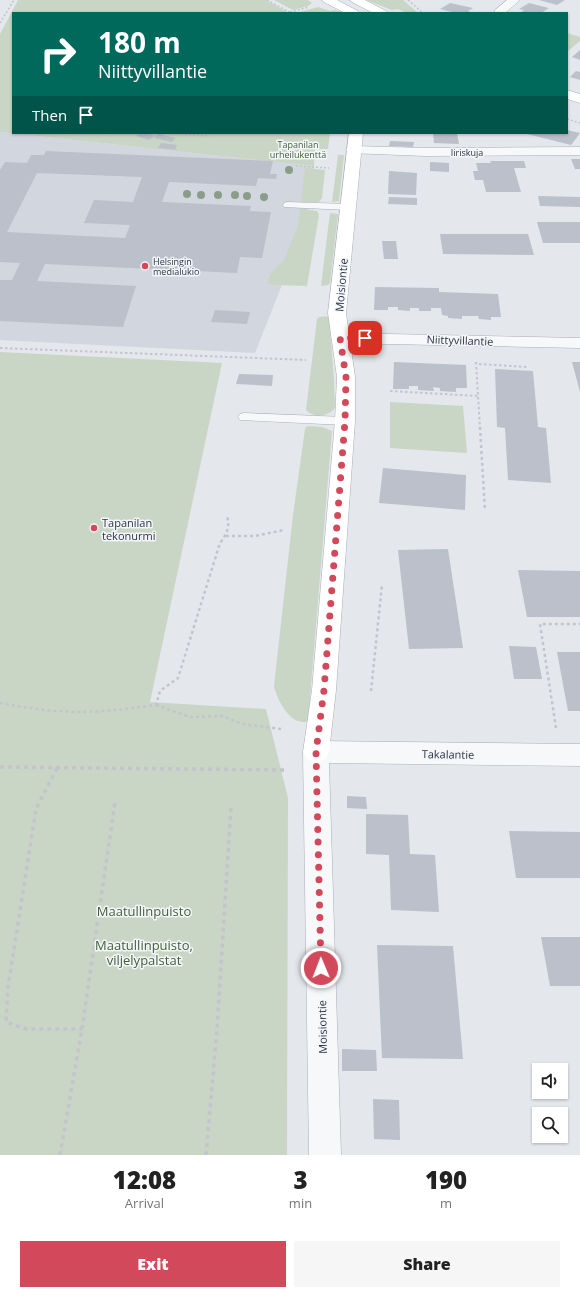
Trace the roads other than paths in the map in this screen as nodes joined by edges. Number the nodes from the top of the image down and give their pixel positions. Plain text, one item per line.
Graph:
1 (328, 0) edge
2 (356, 0) edge
3 (514, 0) edge
4 (352, 12) edge
5 (380, 12) edge
6 (499, 12) dead end
7 (568, 96) edge
8 (575, 110) edge
9 (354, 142) edge
10 (580, 151) edge
11 (287, 204) dead end
12 (348, 207) junction
13 (340, 338) junction
14 (580, 344) edge
15 (244, 416) dead end
16 (345, 421) junction
17 (316, 752) junction
18 (580, 755) edge
19 (325, 1155) edge

1 - 4 street
2 - 5 street
3 - 6 street
7 - 8 street
9 - 10 street, Iiriskuja
9 - 12 street, Moisiontie
11 - 12 lane
12 - 13 street, Moisiontie
13 - 14 street, Niittyvillantie
13 - 16 street, Moisiontie
15 - 16 lane
16 - 17 street, Moisiontie
17 - 18 street, Takalantie
17 - 19 street, Moisiontie

